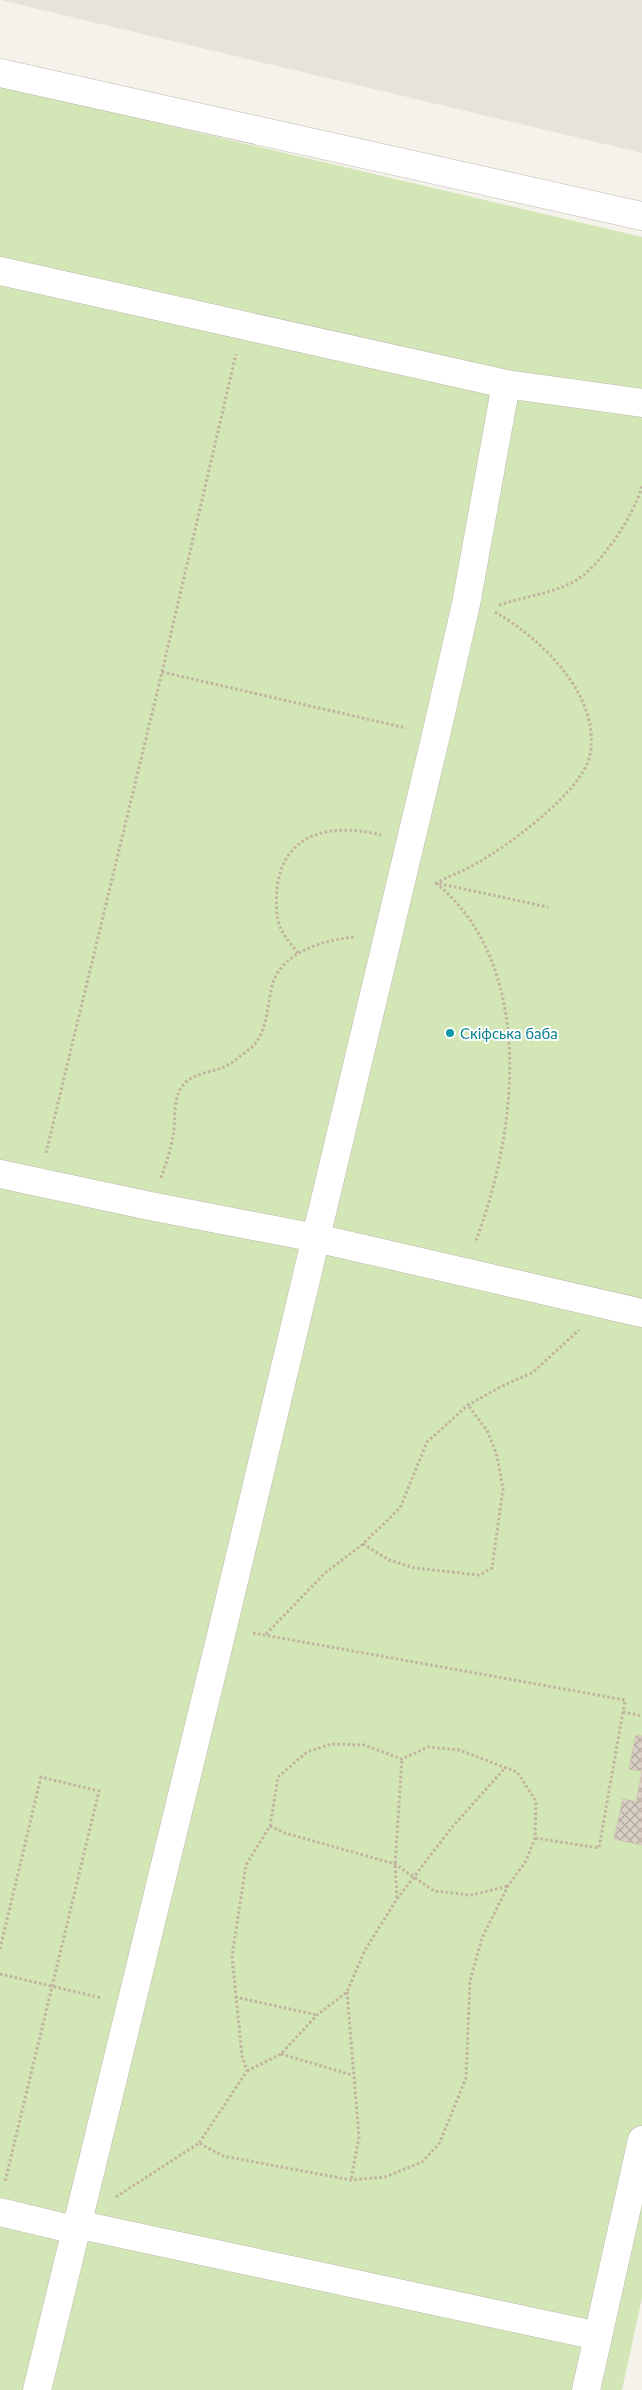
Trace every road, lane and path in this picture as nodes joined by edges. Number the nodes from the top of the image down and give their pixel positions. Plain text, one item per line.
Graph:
1 (0, 73) edge
2 (642, 216) edge
3 (0, 270) edge
4 (242, 325) junction
5 (506, 384) junction
6 (642, 403) edge
7 (642, 486) edge
8 (476, 606) junction
9 (162, 672) junction
10 (436, 735) junction
11 (409, 842) junction
12 (401, 876) junction
13 (436, 882) junction
14 (548, 907) dead end
15 (384, 945) junction
16 (298, 953) junction
17 (0, 1174) edge
18 (39, 1183) junction
19 (150, 1206) junction
20 (316, 1238) junction
21 (464, 1272) junction
22 (600, 1303) junction
23 (642, 1313) edge
24 (468, 1405) junction
25 (363, 1544) junction
26 (222, 1627) junction
27 (266, 1635) junction
28 (623, 1712) junction
29 (642, 1716) edge
30 (402, 1759) junction
31 (506, 1767) junction
32 (270, 1826) junction
33 (536, 1838) junction
34 (395, 1864) junction
35 (414, 1878) junction
36 (508, 1886) junction
37 (397, 1899) junction
38 (0, 1949) edge
39 (0, 1974) edge
40 (52, 1986) junction
41 (347, 1992) junction
42 (235, 1997) junction
43 (130, 2005) junction
44 (318, 2015) junction
45 (282, 2054) junction
46 (247, 2071) junction
47 (352, 2075) junction
48 (642, 2140) edge
49 (199, 2143) junction
50 (351, 2180) junction
51 (5, 2186) dead end
52 (0, 2212) edge
53 (76, 2227) junction
54 (598, 2336) junction
55 (37, 2390) edge
56 (586, 2390) edge

1 - 2 street
3 - 4 street
4 - 5 street
4 - 9 path
5 - 6 street
5 - 8 street
7 - 8 path
8 - 10 street
8 - 13 path
9 - 10 path
9 - 18 path
10 - 11 street
11 - 12 street
11 - 16 path
12 - 13 path
12 - 15 street
13 - 14 path
13 - 21 path
15 - 16 path
15 - 20 street
16 - 19 path
17 - 18 street
18 - 19 street
19 - 20 street
20 - 21 street
20 - 26 street
21 - 22 street
22 - 23 street
22 - 24 path
24 - 25 path
24 - 25 path
25 - 27 path
26 - 27 path
26 - 43 street
27 - 28 path
28 - 29 path
28 - 33 path
30 - 31 path
30 - 32 path
30 - 34 path
31 - 33 path
31 - 35 path
32 - 34 path
32 - 42 path
33 - 36 path
34 - 35 path
34 - 37 path
35 - 36 path
35 - 37 path
36 - 50 path
37 - 41 path
38 - 40 path
39 - 40 path
40 - 43 path
40 - 51 path
41 - 44 path
41 - 47 path
42 - 44 path
42 - 46 path
43 - 53 street
44 - 45 path
45 - 46 path
45 - 47 path
46 - 49 path
47 - 50 path
48 - 54 street
49 - 50 path
49 - 53 path
52 - 53 street
53 - 54 street
53 - 55 street
54 - 56 street

